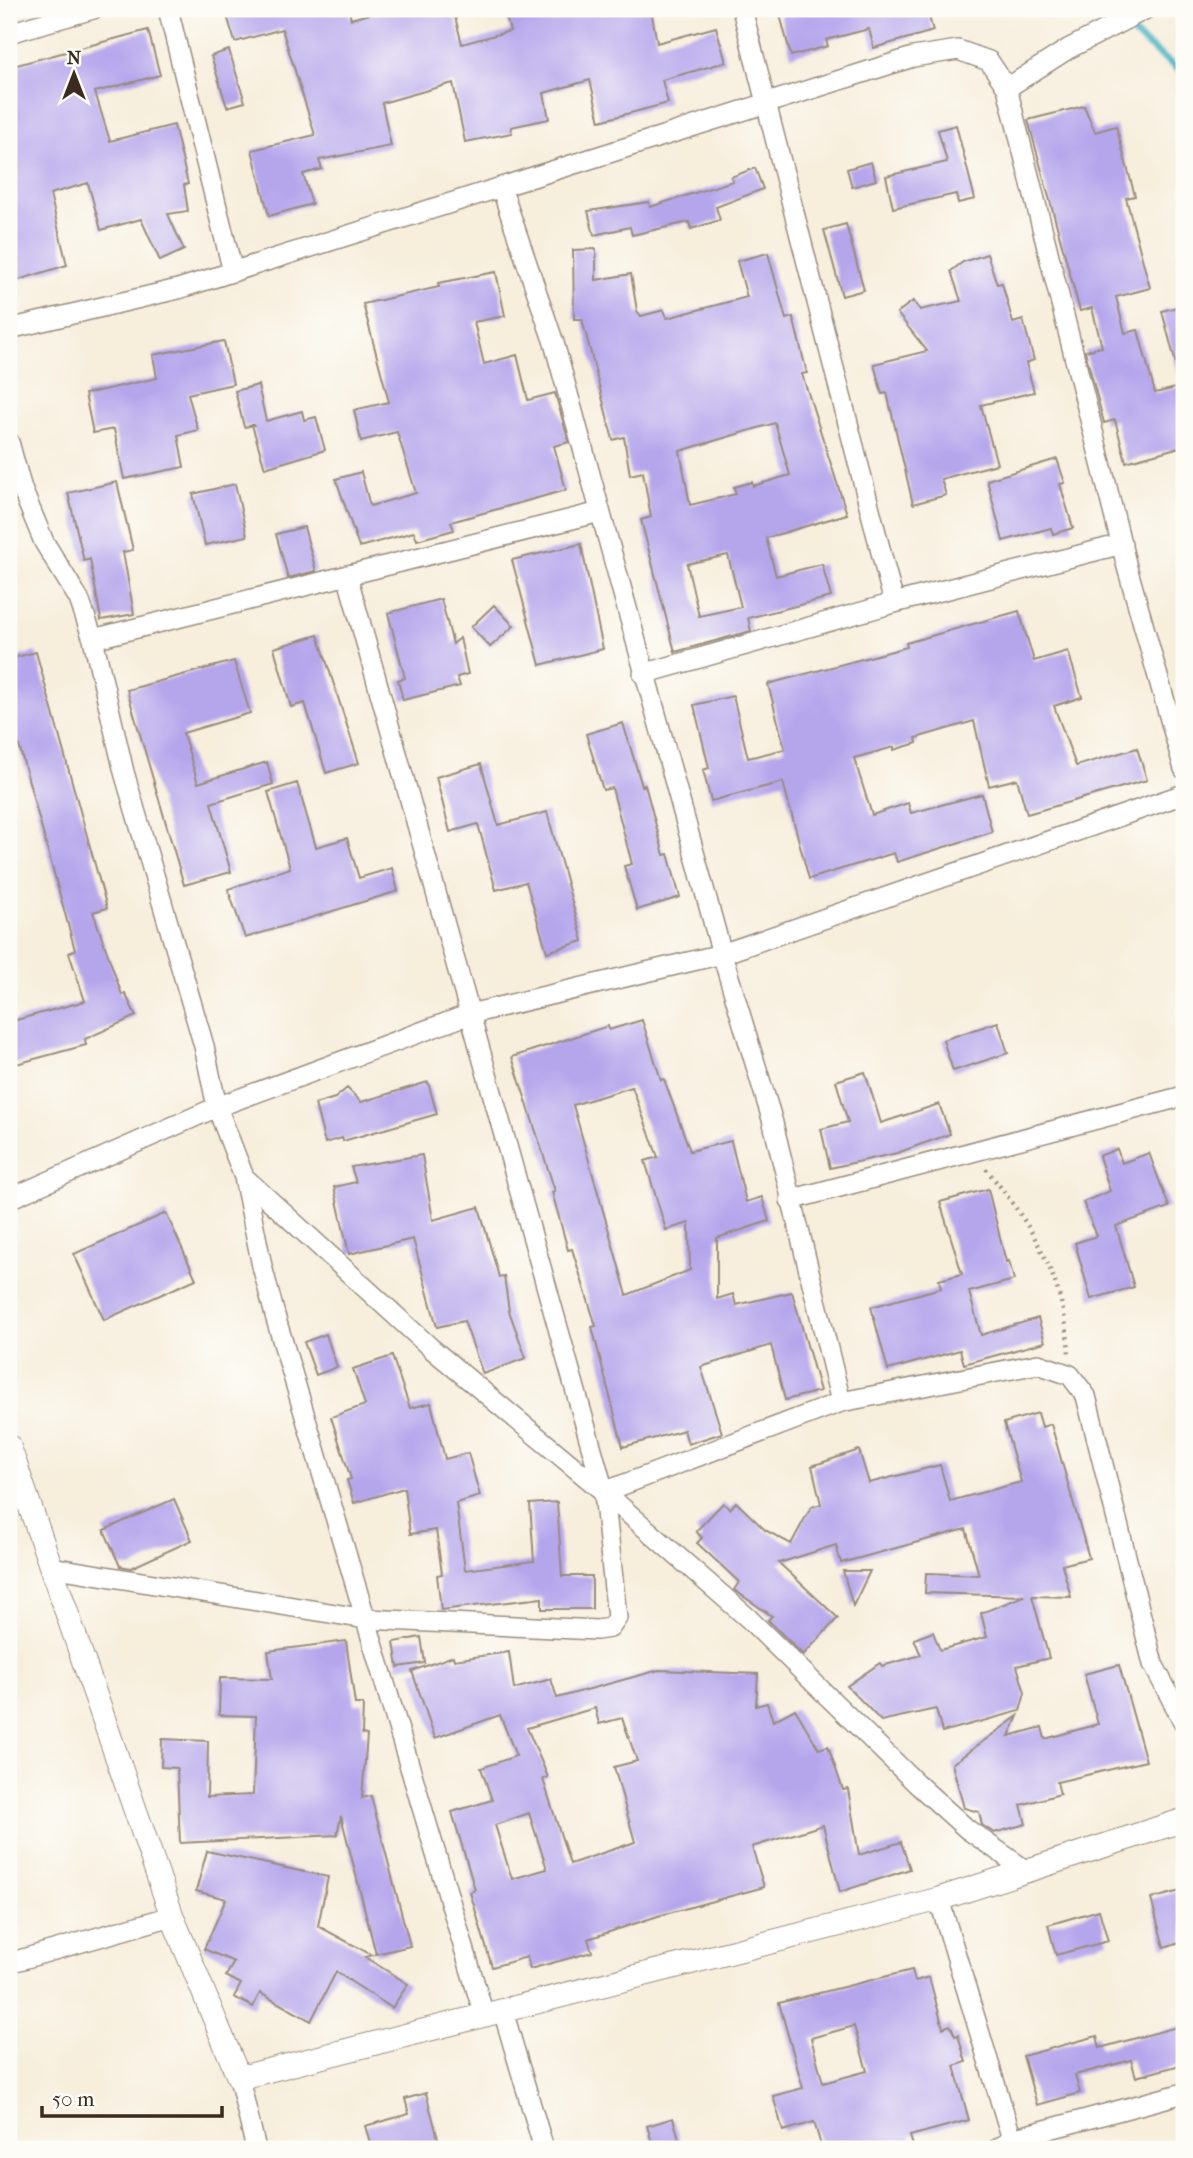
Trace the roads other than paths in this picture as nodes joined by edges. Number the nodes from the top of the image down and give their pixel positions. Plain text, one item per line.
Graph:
1 (93, 9) edge
2 (168, 9) edge
3 (741, 9) edge
4 (1146, 9) edge
5 (9, 33) edge
6 (1007, 88) junction
7 (767, 103) junction
8 (501, 187) junction
9 (233, 272) junction
10 (9, 328) edge
11 (9, 442) edge
12 (600, 512) junction
13 (1122, 544) junction
14 (347, 575) junction
15 (894, 603) junction
16 (93, 639) junction
17 (643, 674) junction
18 (1184, 769) edge
19 (1184, 794) edge
20 (722, 954) junction
21 (470, 1014) junction
22 (1184, 1096) edge
23 (217, 1107) junction
24 (244, 1177) junction
25 (9, 1199) edge
26 (790, 1200) junction
27 (841, 1402) junction
28 (9, 1446) edge
29 (604, 1492) junction
30 (51, 1567) junction
31 (366, 1619) junction
32 (1184, 1723) edge
33 (1184, 1820) edge
34 (1028, 1872) junction
35 (939, 1899) junction
36 (172, 1916) junction
37 (9, 1963) edge
38 (494, 2013) junction
39 (239, 2078) junction
40 (1184, 2093) edge
41 (1008, 2146) edge
42 (256, 2149) edge
43 (544, 2149) edge

1 - 5 street
2 - 9 street
3 - 7 street
4 - 6 street
6 - 7 street
6 - 13 street
7 - 8 street
7 - 15 street
8 - 9 street
8 - 12 street
9 - 10 street
11 - 16 street
12 - 14 street
12 - 17 street
13 - 15 street
13 - 18 street
14 - 16 street
14 - 21 street
15 - 17 street
16 - 23 street
17 - 20 street
19 - 20 street
20 - 21 street
20 - 26 street
21 - 23 street
21 - 29 street
22 - 26 street
23 - 24 street
23 - 25 street
24 - 29 street
24 - 31 street
26 - 27 street
27 - 29 street
27 - 32 street
28 - 30 street
29 - 31 street
29 - 34 street
30 - 31 street
30 - 36 street
31 - 38 street
33 - 34 street
34 - 35 street
35 - 38 street
35 - 41 street
36 - 37 street
36 - 39 street
38 - 39 street
38 - 43 street
39 - 42 street
40 - 41 street

